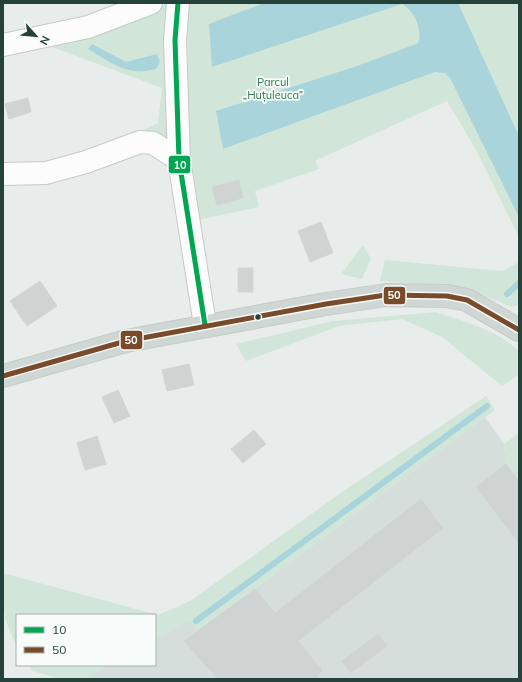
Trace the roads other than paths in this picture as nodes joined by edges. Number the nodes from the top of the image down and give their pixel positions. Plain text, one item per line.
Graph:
1 (151, 3) edge
2 (178, 3) edge
3 (3, 46) edge
4 (179, 160) junction
5 (3, 174) edge
6 (206, 325) junction
7 (519, 330) edge
8 (3, 376) edge

1 - 3 street
2 - 4 street
4 - 5 street
4 - 6 street
6 - 7 main road
6 - 8 main road

